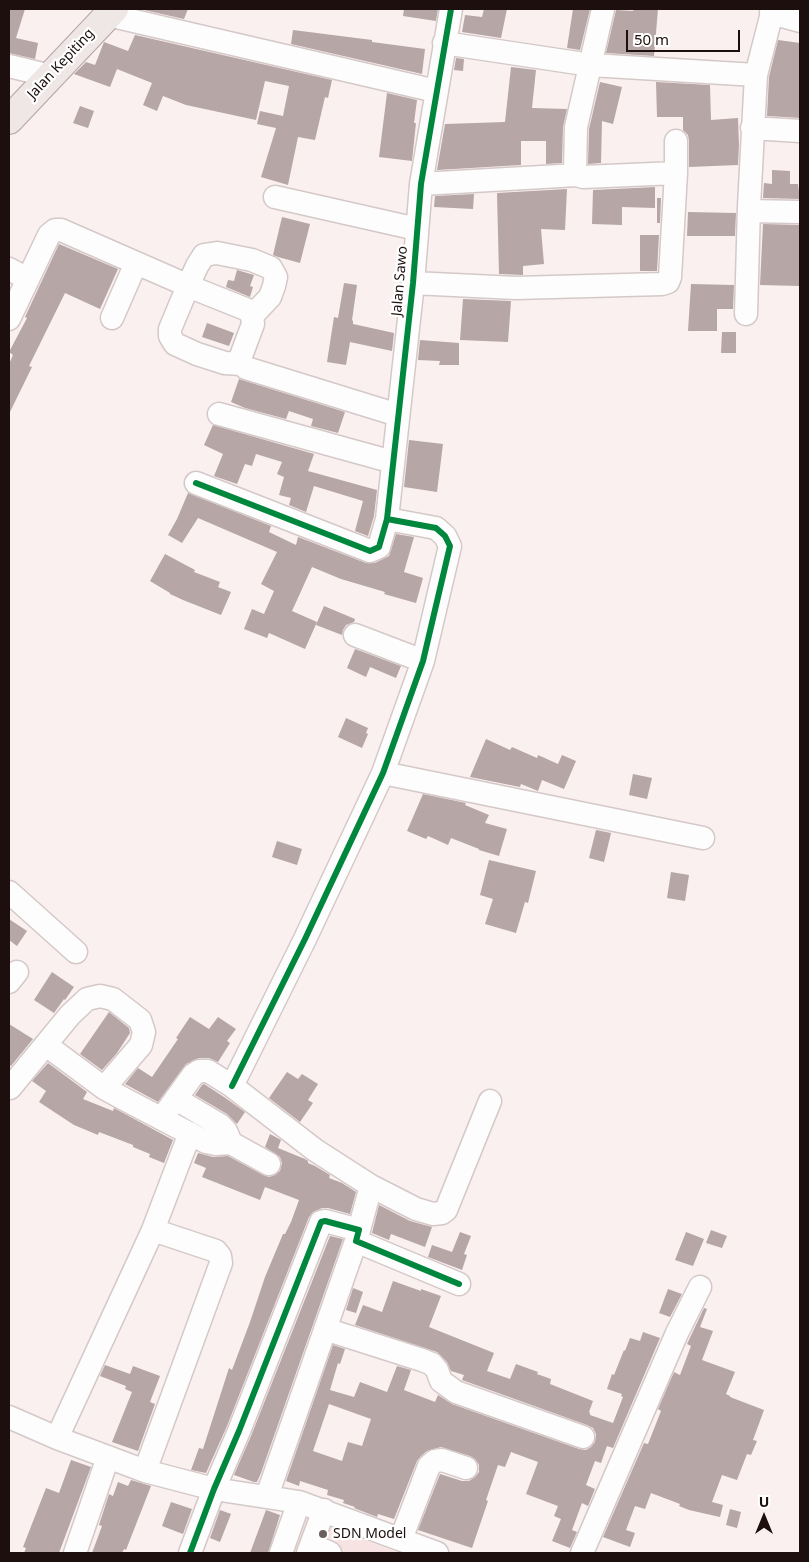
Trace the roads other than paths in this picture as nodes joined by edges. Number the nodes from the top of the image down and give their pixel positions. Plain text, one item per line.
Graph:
1 (451, 9) edge
2 (603, 9) edge
3 (772, 11) edge
4 (111, 12) edge
5 (800, 21) edge
6 (444, 42) junction
7 (591, 65) junction
8 (9, 66) edge
9 (756, 75) junction
10 (51, 76) junction
11 (436, 91) junction
12 (9, 120) edge
13 (752, 128) junction
14 (800, 131) edge
15 (676, 141) dead end
16 (676, 173) junction
17 (577, 175) junction
18 (421, 184) junction
19 (276, 197) dead end
20 (749, 211) junction
21 (800, 212) edge
22 (417, 229) junction
23 (136, 263) junction
24 (18, 274) edge
25 (413, 283) junction
26 (188, 286) junction
27 (746, 314) dead end
28 (252, 316) junction
29 (112, 318) dead end
30 (9, 319) edge
31 (241, 364) junction
32 (219, 414) dead end
33 (398, 415) junction
34 (393, 462) junction
35 (196, 484) dead end
36 (387, 519) junction
37 (355, 636) dead end
38 (423, 661) junction
39 (383, 773) junction
40 (704, 838) dead end
41 (9, 892) edge
42 (76, 952) dead end
43 (46, 1045) junction
44 (232, 1086) junction
45 (9, 1088) edge
46 (104, 1088) junction
47 (176, 1099) junction
48 (490, 1101) dead end
49 (162, 1118) junction
50 (190, 1133) junction
51 (231, 1143) junction
52 (270, 1164) dead end
53 (371, 1186) junction
54 (153, 1230) junction
55 (358, 1236) junction
56 (459, 1284) dead end
57 (700, 1287) dead end
58 (325, 1329) junction
59 (9, 1417) edge
60 (583, 1437) dead end
61 (57, 1438) junction
62 (108, 1457) junction
63 (466, 1468) dead end
64 (145, 1471) junction
65 (214, 1490) junction
66 (267, 1496) junction
67 (299, 1502) junction
68 (324, 1510) junction
69 (401, 1539) junction
70 (316, 1551) edge
71 (75, 1553) edge
72 (190, 1553) edge
73 (281, 1553) edge
74 (437, 1553) edge
75 (582, 1553) edge

1 - 6 street, Jalan Sawo
2 - 7 street
3 - 5 street
3 - 9 street
4 - 10 main road, Jalan Kepiting
4 - 11 street
6 - 7 street
6 - 11 street, Jalan Sawo
7 - 9 street
7 - 17 street
8 - 10 street
9 - 13 street
10 - 12 main road, Jalan Kepiting
11 - 18 street, Jalan Sawo
13 - 14 street
13 - 20 street
15 - 16 street
16 - 17 street
16 - 25 street
17 - 18 street
18 - 22 street, Jalan Sawo
19 - 22 street
20 - 21 street
20 - 27 street
22 - 25 street, Jalan Sawo
23 - 24 street
23 - 26 street
23 - 29 street
24 - 30 street
25 - 33 street, Jalan Sawo
26 - 28 street
26 - 28 street
26 - 31 street
28 - 31 street
31 - 33 street
32 - 34 street
33 - 34 street, Jalan Sawo
34 - 36 street, Jalan Sawo
35 - 36 street, Jalan Sawo
36 - 38 street
37 - 38 street
38 - 39 street
39 - 40 street
39 - 44 street
41 - 42 street
43 - 45 street
43 - 46 street
43 - 46 street
44 - 47 street
44 - 53 street
46 - 49 street
47 - 49 street
47 - 51 street
48 - 53 street
49 - 50 street
50 - 51 street
50 - 54 street
51 - 52 street
53 - 55 street
54 - 61 street
54 - 64 street
55 - 56 street
55 - 58 street
55 - 65 street
57 - 75 street
58 - 60 street
58 - 66 street
59 - 61 street
61 - 62 street
62 - 64 street
62 - 71 street
63 - 69 street
64 - 65 street
65 - 66 street
65 - 72 street
66 - 67 street
67 - 68 street
67 - 73 street
68 - 69 street
68 - 70 street
69 - 74 street

